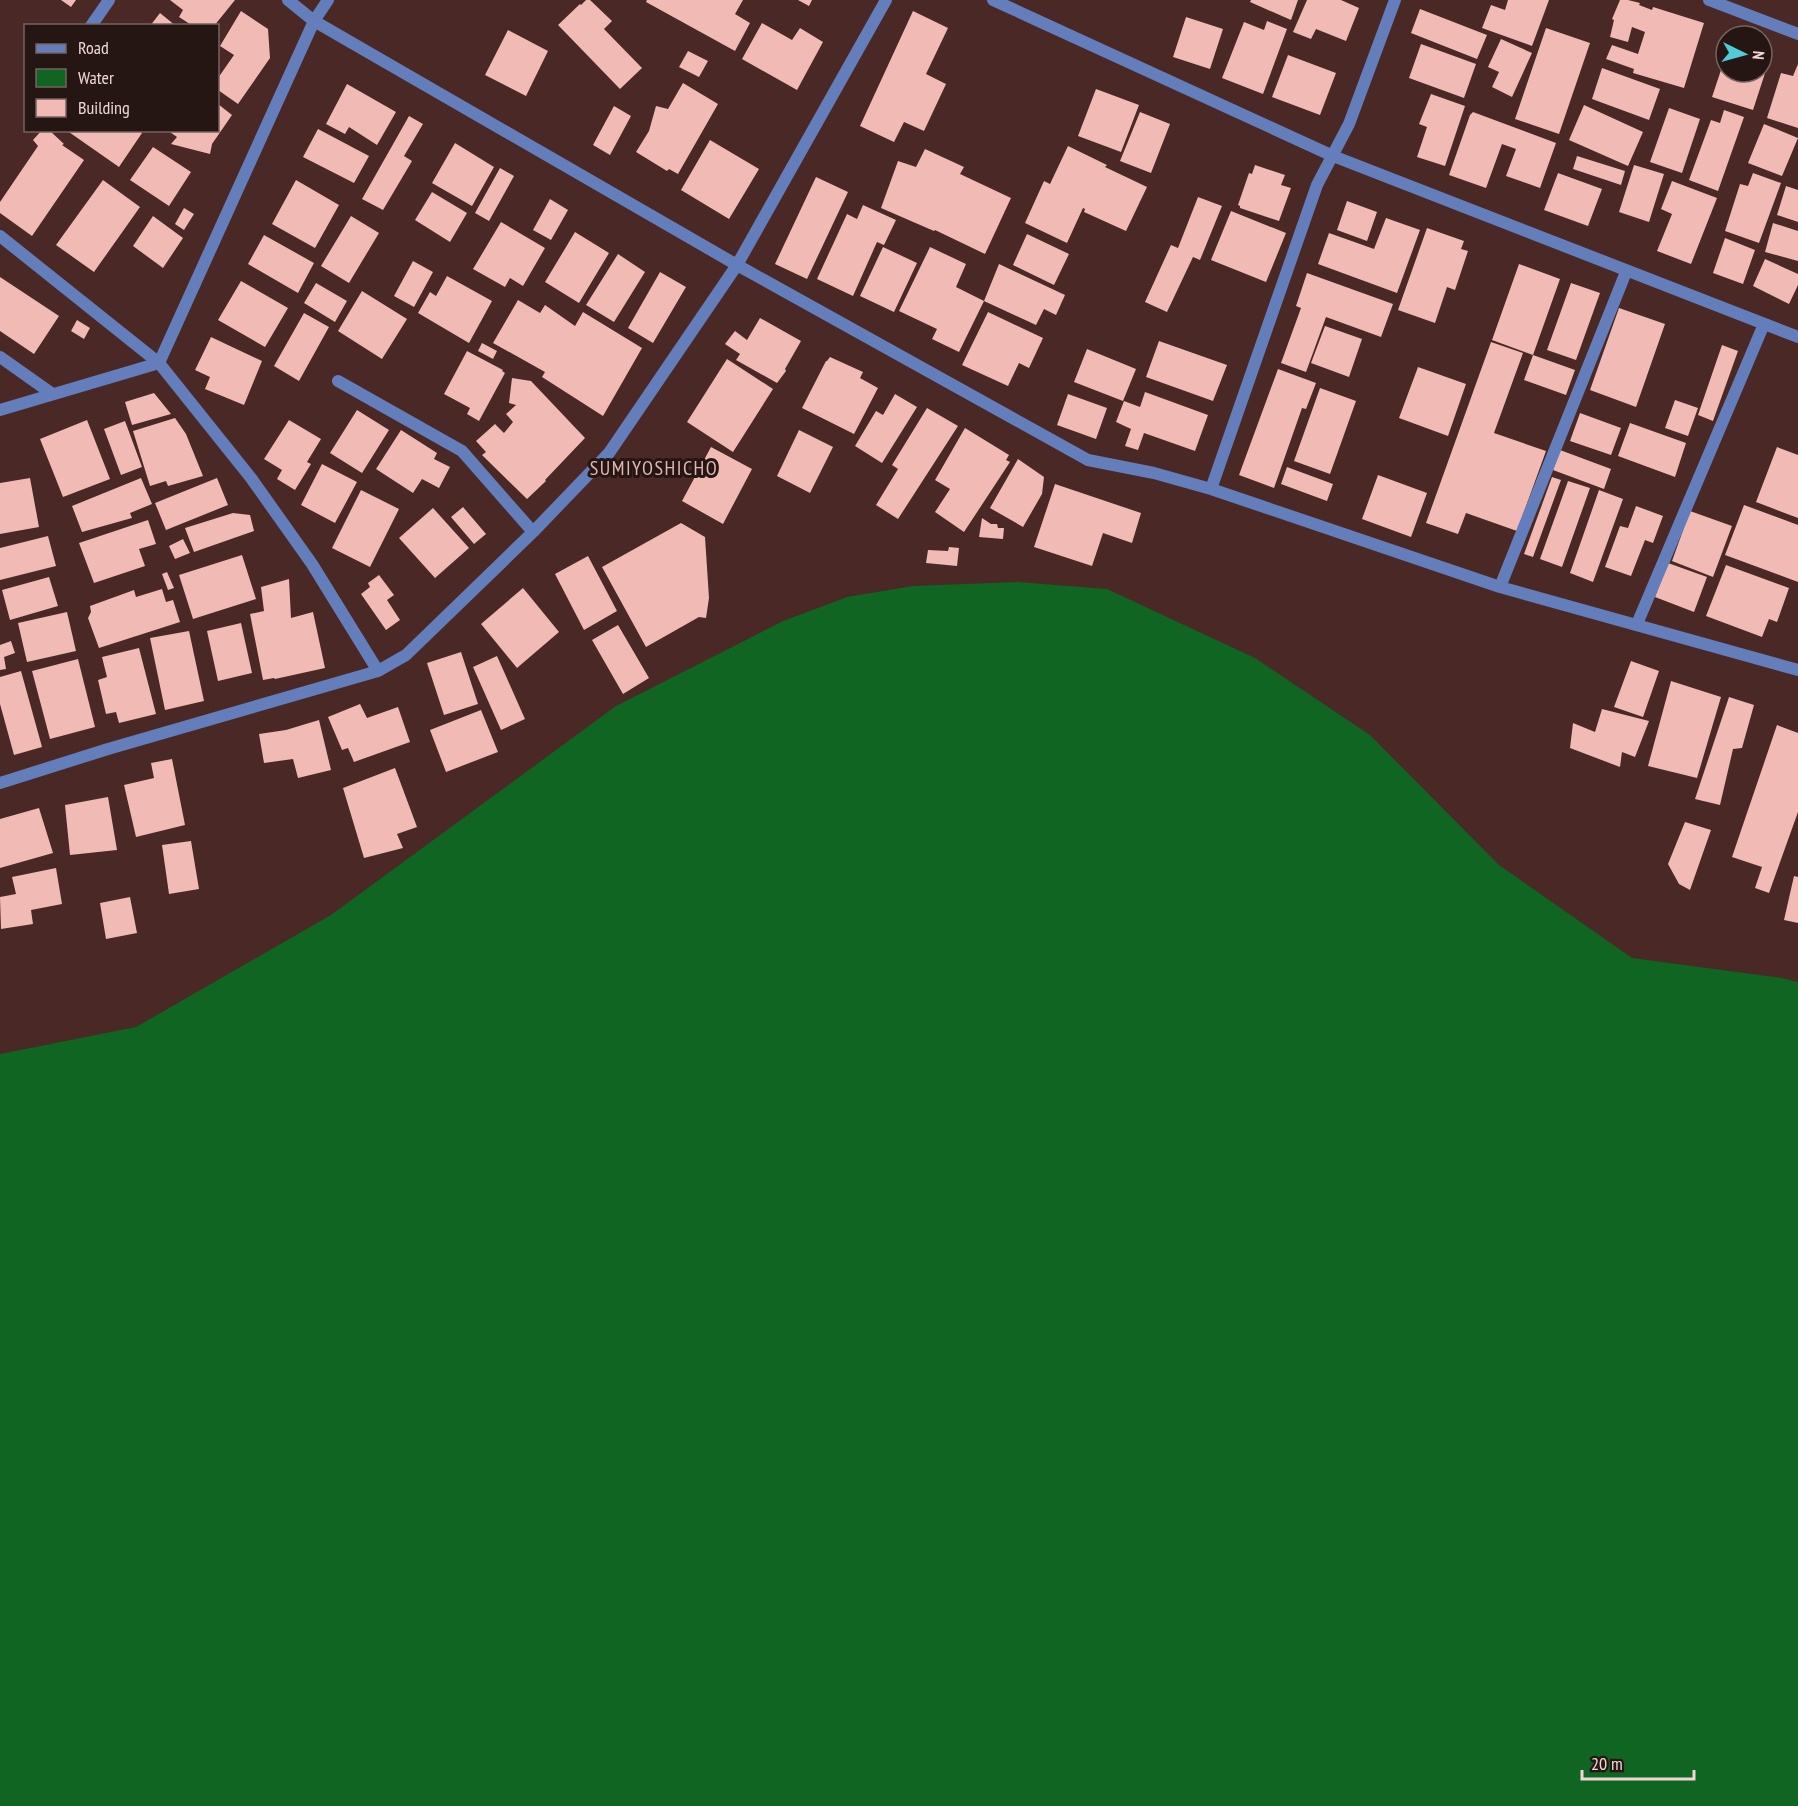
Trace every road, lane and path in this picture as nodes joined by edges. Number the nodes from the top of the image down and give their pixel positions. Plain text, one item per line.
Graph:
1 (109, 0) edge
2 (288, 0) edge
3 (328, 0) edge
4 (886, 0) edge
5 (993, 0) edge
6 (1395, 0) edge
7 (1709, 0) edge
8 (314, 21) junction
9 (92, 24) edge
10 (1798, 34) edge
11 (1333, 156) junction
12 (0, 236) edge
13 (737, 265) junction
14 (1626, 272) junction
15 (1764, 324) junction
16 (1798, 337) edge
17 (0, 357) edge
18 (159, 363) junction
19 (338, 381) dead end
20 (51, 393) junction
21 (0, 410) edge
22 (1211, 489) junction
23 (533, 532) junction
24 (1500, 587) junction
25 (1637, 624) junction
26 (1798, 670) edge
27 (378, 671) junction
28 (0, 783) edge

1 - 9 street
2 - 8 street
3 - 8 street
4 - 13 street
5 - 11 street
6 - 11 street
7 - 10 street
8 - 13 street
8 - 18 street
11 - 14 street
11 - 22 street
12 - 18 street
13 - 22 street
13 - 23 street
14 - 15 street
14 - 24 street
15 - 16 street
15 - 25 street
17 - 20 street
18 - 20 street
18 - 27 street
19 - 23 street
20 - 21 street
22 - 24 street
23 - 27 street
24 - 25 street
25 - 26 street
27 - 28 street

